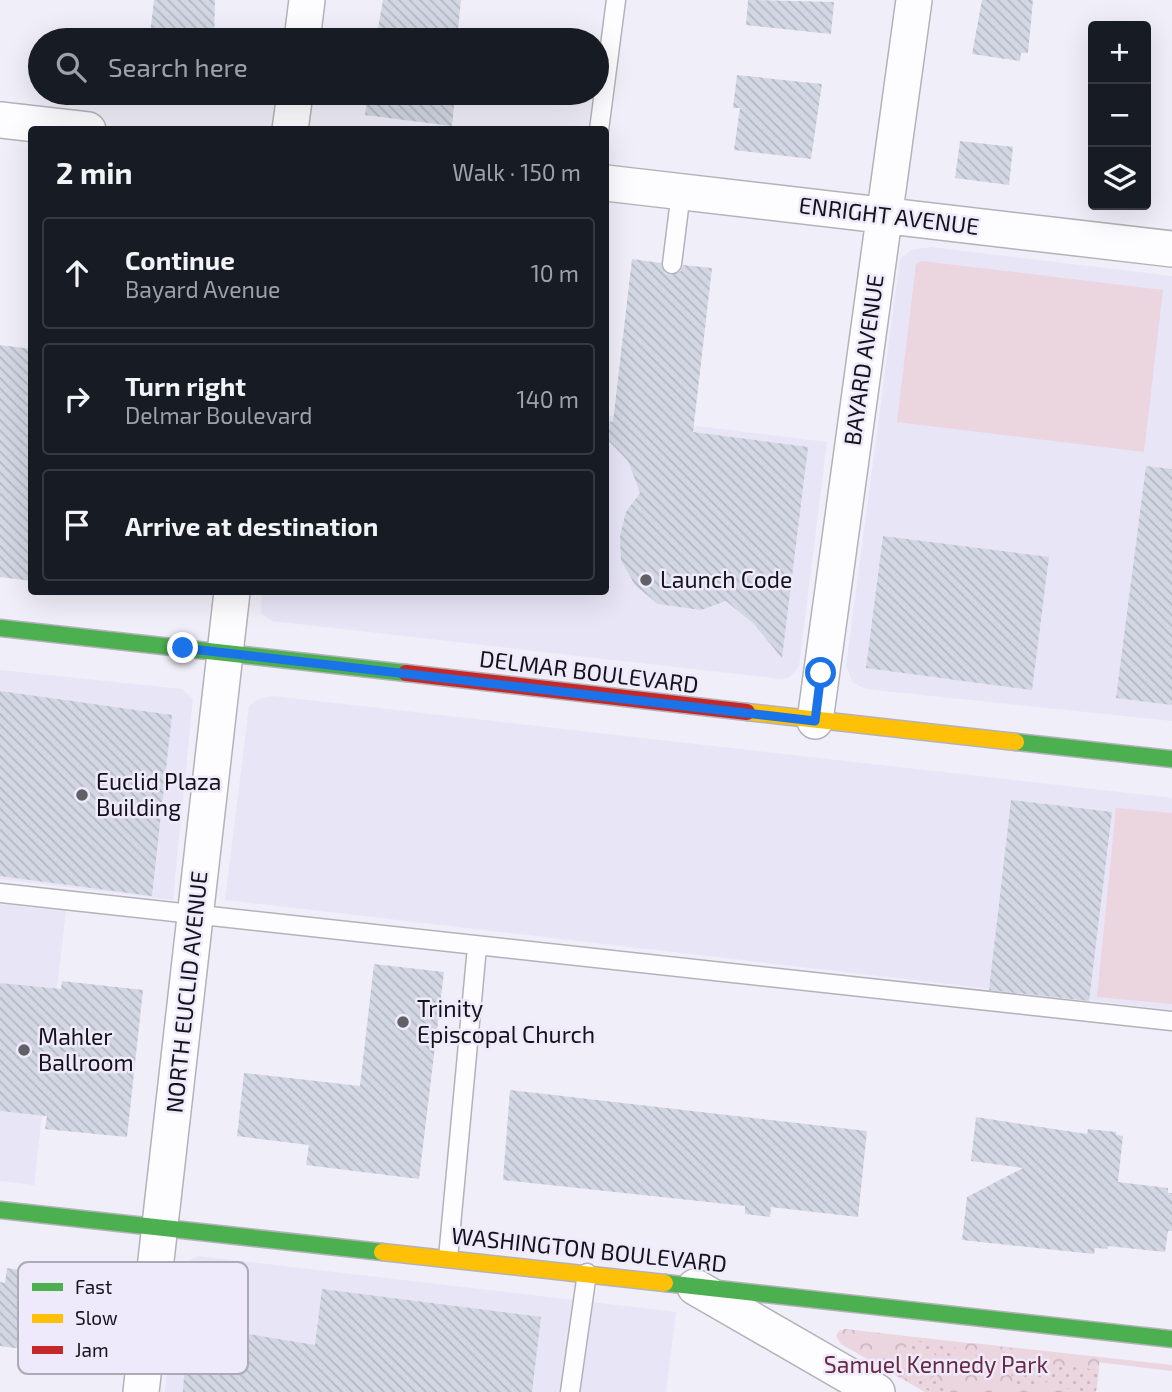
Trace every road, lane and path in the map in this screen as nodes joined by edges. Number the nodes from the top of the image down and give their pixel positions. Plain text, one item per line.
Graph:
1 (307, 0) edge
2 (616, 0) edge
3 (914, 0) edge
4 (304, 28) edge
5 (609, 51) edge
6 (293, 105) edge
7 (601, 105) edge
8 (0, 120) edge
9 (53, 126) edge
10 (291, 126) edge
11 (599, 126) edge
12 (609, 183) edge
13 (681, 192) junction
14 (884, 215) junction
15 (1172, 249) edge
16 (672, 264) dead end
17 (232, 595) edge
18 (0, 628) edge
19 (225, 653) junction
20 (815, 721) junction
21 (1172, 759) edge
22 (0, 893) edge
23 (195, 916) junction
24 (477, 947) junction
25 (1172, 1021) edge
26 (0, 1210) edge
27 (160, 1226) junction
28 (448, 1258) junction
29 (156, 1262) edge
30 (587, 1273) junction
31 (690, 1284) junction
32 (1172, 1339) edge
33 (143, 1374) edge
34 (141, 1392) edge
35 (570, 1392) edge
36 (877, 1392) edge

1 - 4 street
2 - 5 lane
3 - 14 street, BAYARD AVENUE
6 - 10 street
7 - 11 lane
8 - 9 street
12 - 13 street, ENRIGHT AVENUE
13 - 14 street, ENRIGHT AVENUE
13 - 16 lane
14 - 15 street, ENRIGHT AVENUE
14 - 20 street, BAYARD AVENUE
17 - 19 street, NORTH EUCLID AVENUE
18 - 19 street, DELMAR BOULEVARD
19 - 20 street, DELMAR BOULEVARD
19 - 23 street, NORTH EUCLID AVENUE
20 - 21 street, DELMAR BOULEVARD
22 - 23 lane
23 - 24 lane
23 - 27 street, NORTH EUCLID AVENUE
24 - 25 lane
24 - 28 lane
26 - 27 street, WASHINGTON BOULEVARD
27 - 28 street, WASHINGTON BOULEVARD
27 - 29 street, NORTH EUCLID AVENUE
28 - 30 street, WASHINGTON BOULEVARD
30 - 31 street, WASHINGTON BOULEVARD
30 - 35 lane
31 - 32 street, WASHINGTON BOULEVARD
31 - 36 street
33 - 34 street, NORTH EUCLID AVENUE

